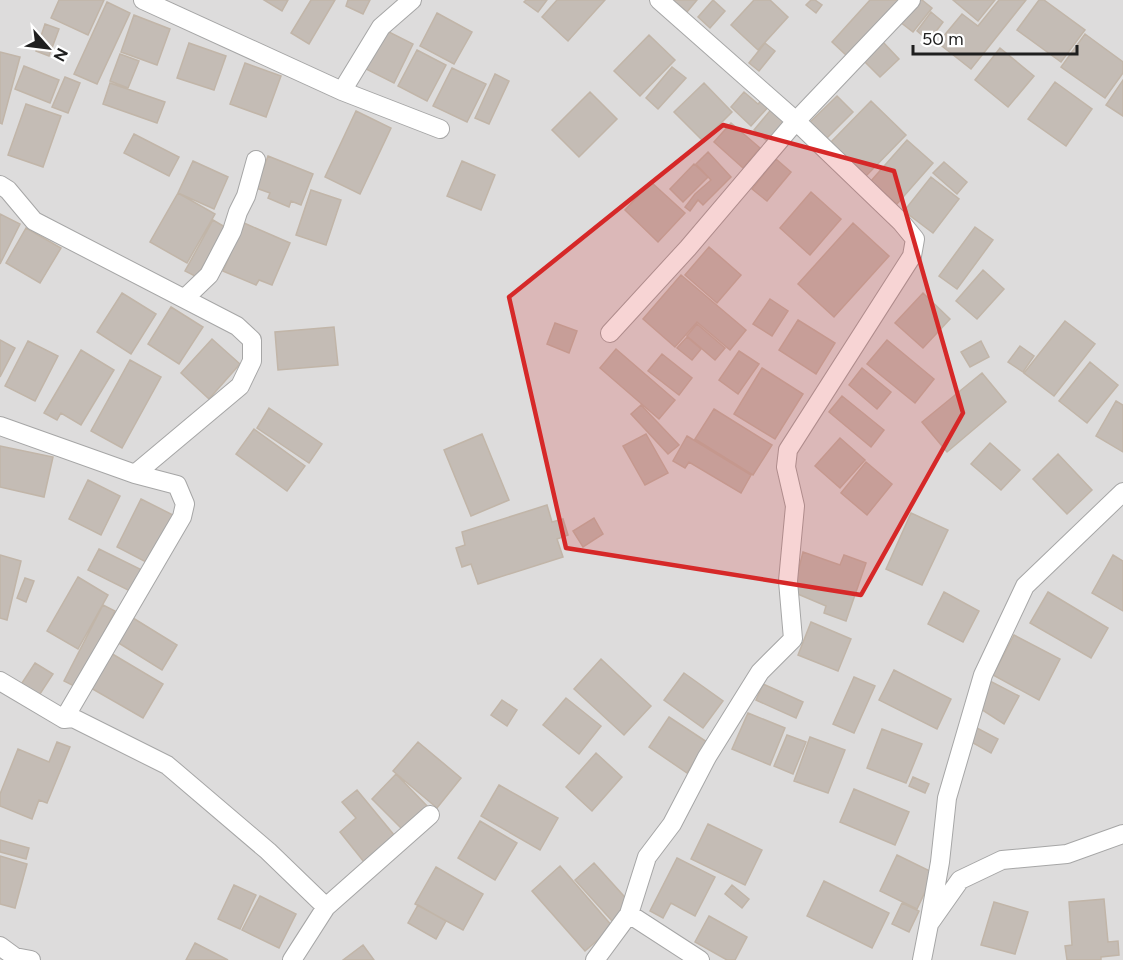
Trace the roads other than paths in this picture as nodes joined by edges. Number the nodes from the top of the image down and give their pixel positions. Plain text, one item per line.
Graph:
1 (143, 0) edge
2 (412, 0) edge
3 (659, 0) edge
4 (911, 0) edge
5 (342, 91) junction
6 (796, 121) junction
7 (440, 129) dead end
8 (256, 160) dead end
9 (0, 185) edge
10 (185, 298) junction
11 (610, 333) dead end
12 (0, 426) edge
13 (135, 474) junction
14 (1123, 492) edge
15 (0, 681) edge
16 (64, 719) junction
17 (430, 815) dead end
18 (1123, 834) edge
19 (326, 907) junction
20 (629, 914) junction
21 (929, 924) junction
22 (0, 946) edge
23 (31, 960) edge
24 (292, 960) edge
25 (595, 960) edge
26 (700, 960) edge
27 (922, 960) edge

1 - 5 street
2 - 5 street
3 - 6 street
4 - 6 street
5 - 7 street
6 - 11 street
6 - 20 street
8 - 10 street
9 - 10 street
10 - 13 street
12 - 13 street
13 - 16 street
14 - 21 street
15 - 16 street
16 - 19 street
17 - 19 street
18 - 21 street
19 - 24 street
20 - 25 street
20 - 26 street
21 - 27 street
22 - 23 street

